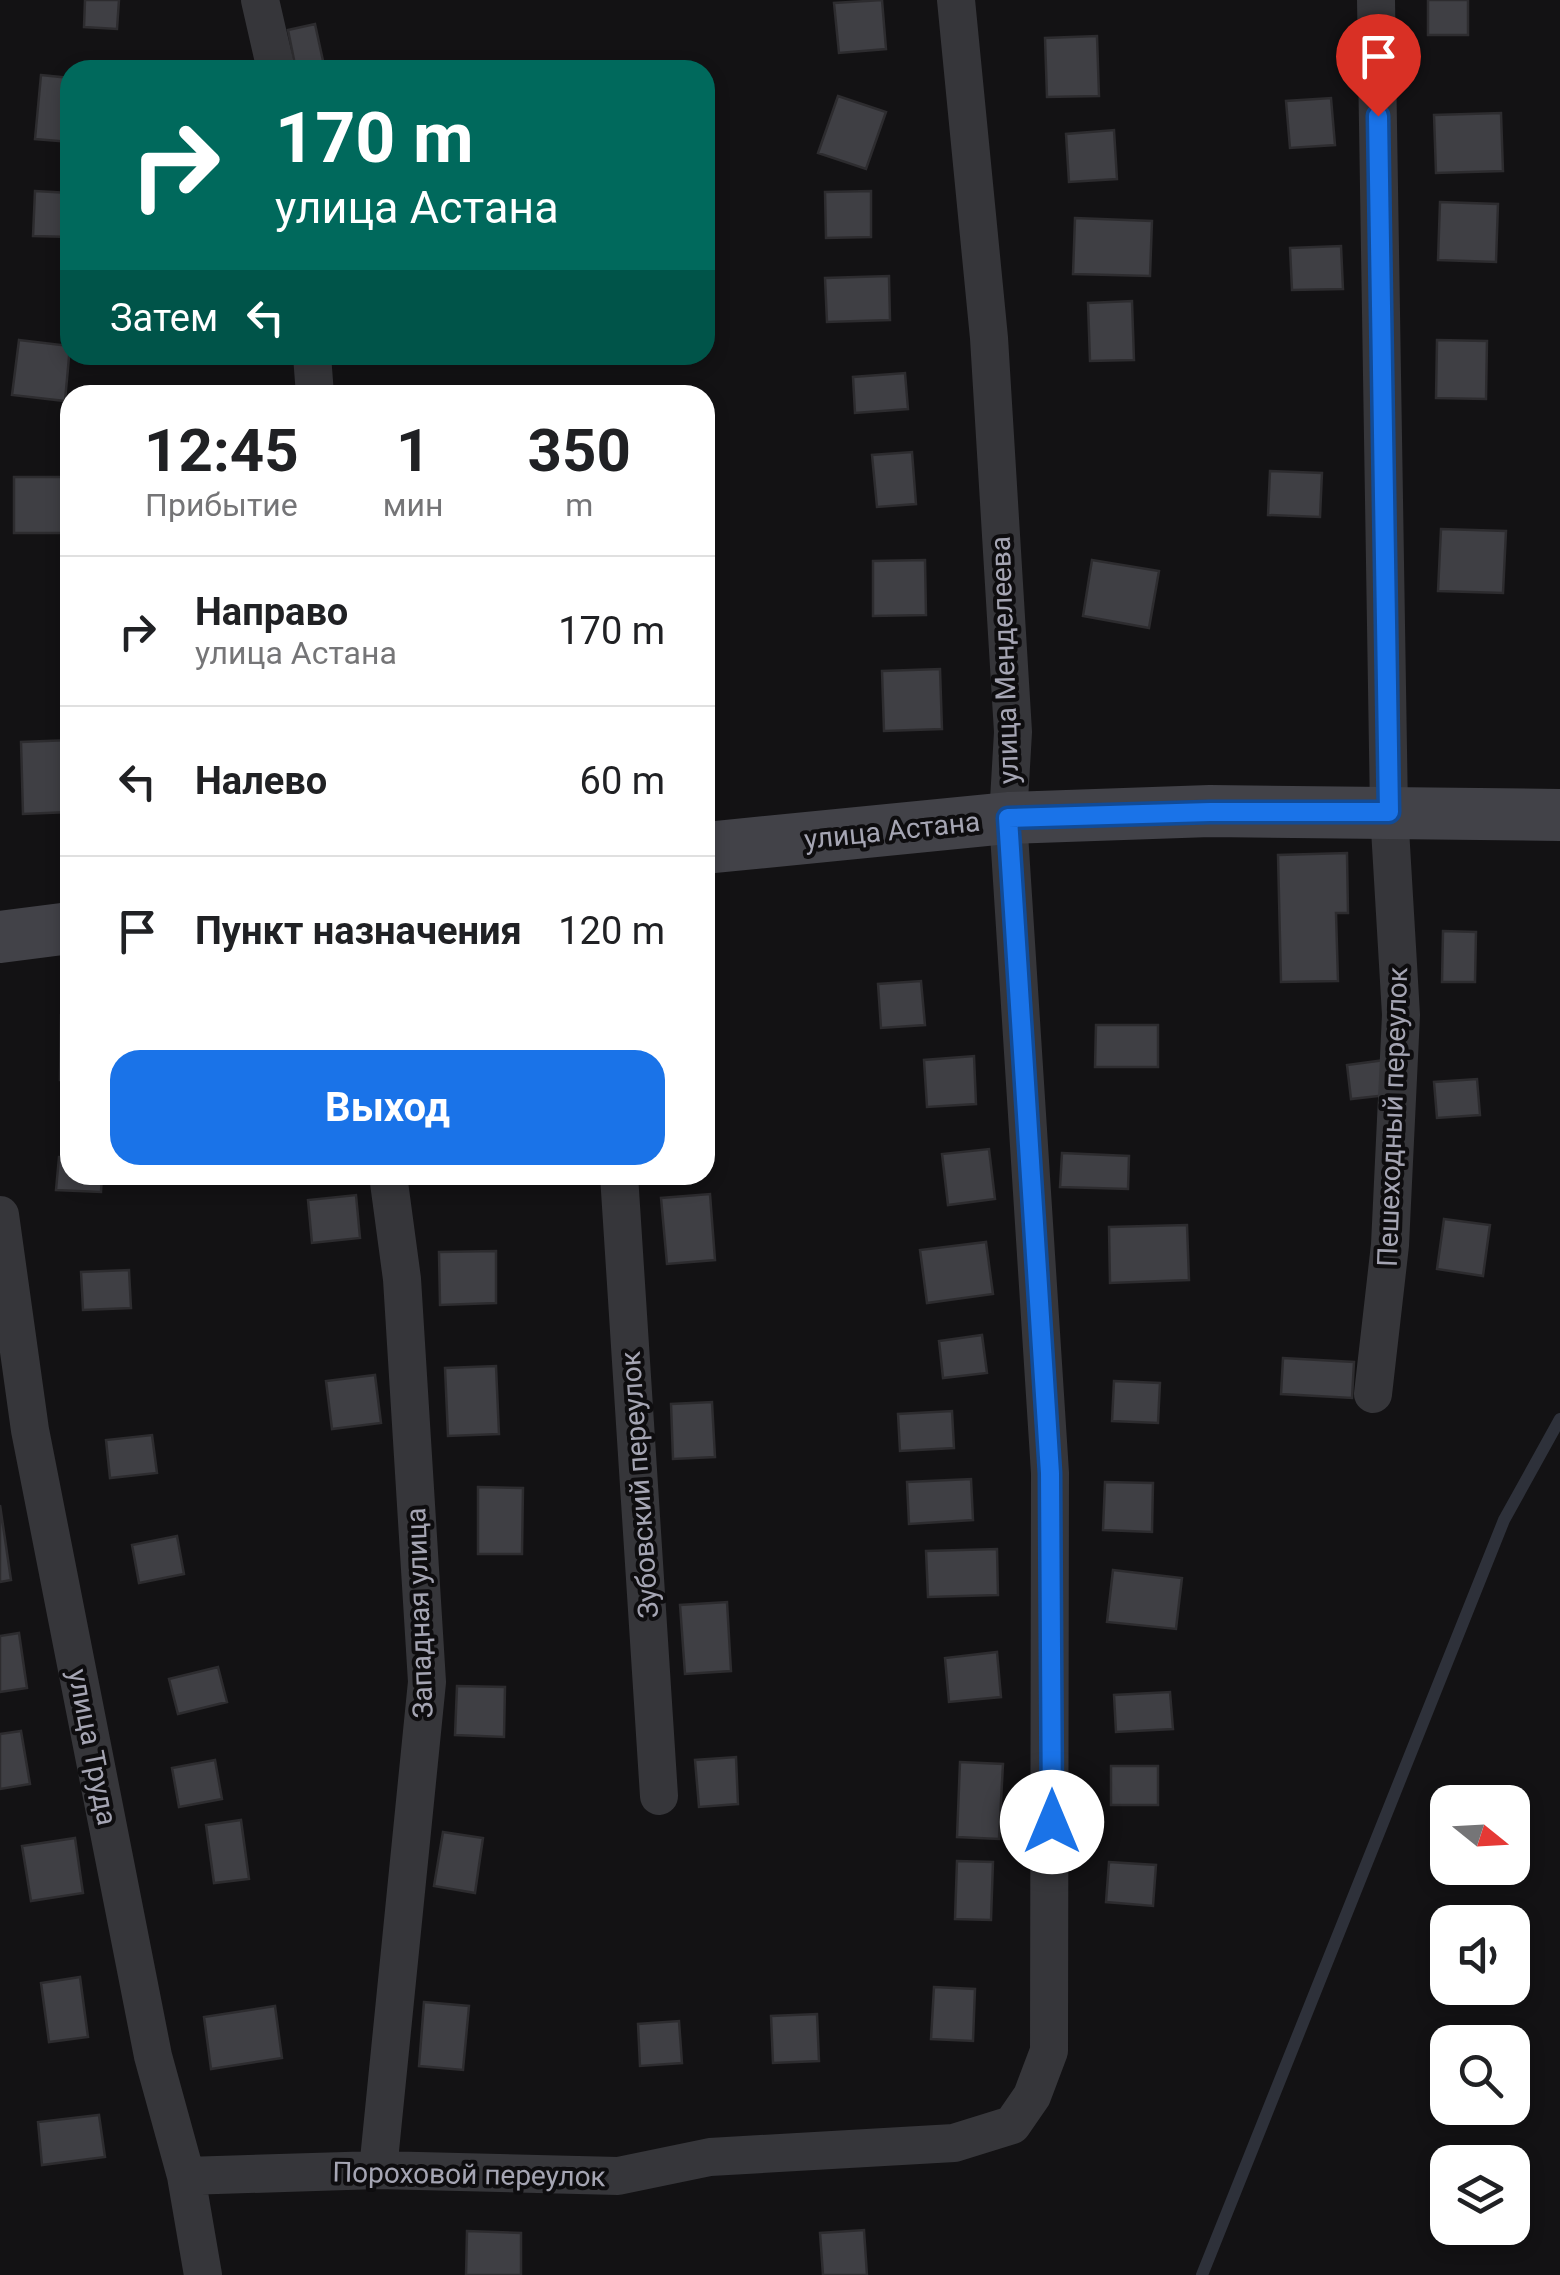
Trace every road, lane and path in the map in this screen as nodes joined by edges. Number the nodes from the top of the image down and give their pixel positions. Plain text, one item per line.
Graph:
1 (260, 0) edge
2 (956, 0) edge
3 (1376, 0) edge
4 (274, 60) edge
5 (1389, 812) junction
6 (1560, 815) edge
7 (1008, 818) junction
8 (715, 847) edge
9 (60, 929) edge
10 (0, 937) edge
11 (389, 1185) edge
12 (620, 1185) edge
13 (0, 1215) edge
14 (1373, 1394) dead end
15 (659, 1796) dead end
16 (1032, 2096) joint
17 (378, 2170) junction
18 (186, 2176) junction
19 (203, 2275) edge

1 - 4 street
2 - 7 street, улица Менделеева
3 - 5 street, Пешеходный переулок
5 - 6 street, улица Астана
5 - 7 street, улица Астана
5 - 14 street, Пешеходный переулок
7 - 8 street, улица Астана
7 - 16 street, улица Менделеева
9 - 10 street
11 - 17 street, Западная улица
12 - 15 street, Зубовский переулок
13 - 18 street, улица Труда
16 - 17 street, Пороховой переулок
17 - 18 street, Пороховой переулок
18 - 19 street, улица Труда

